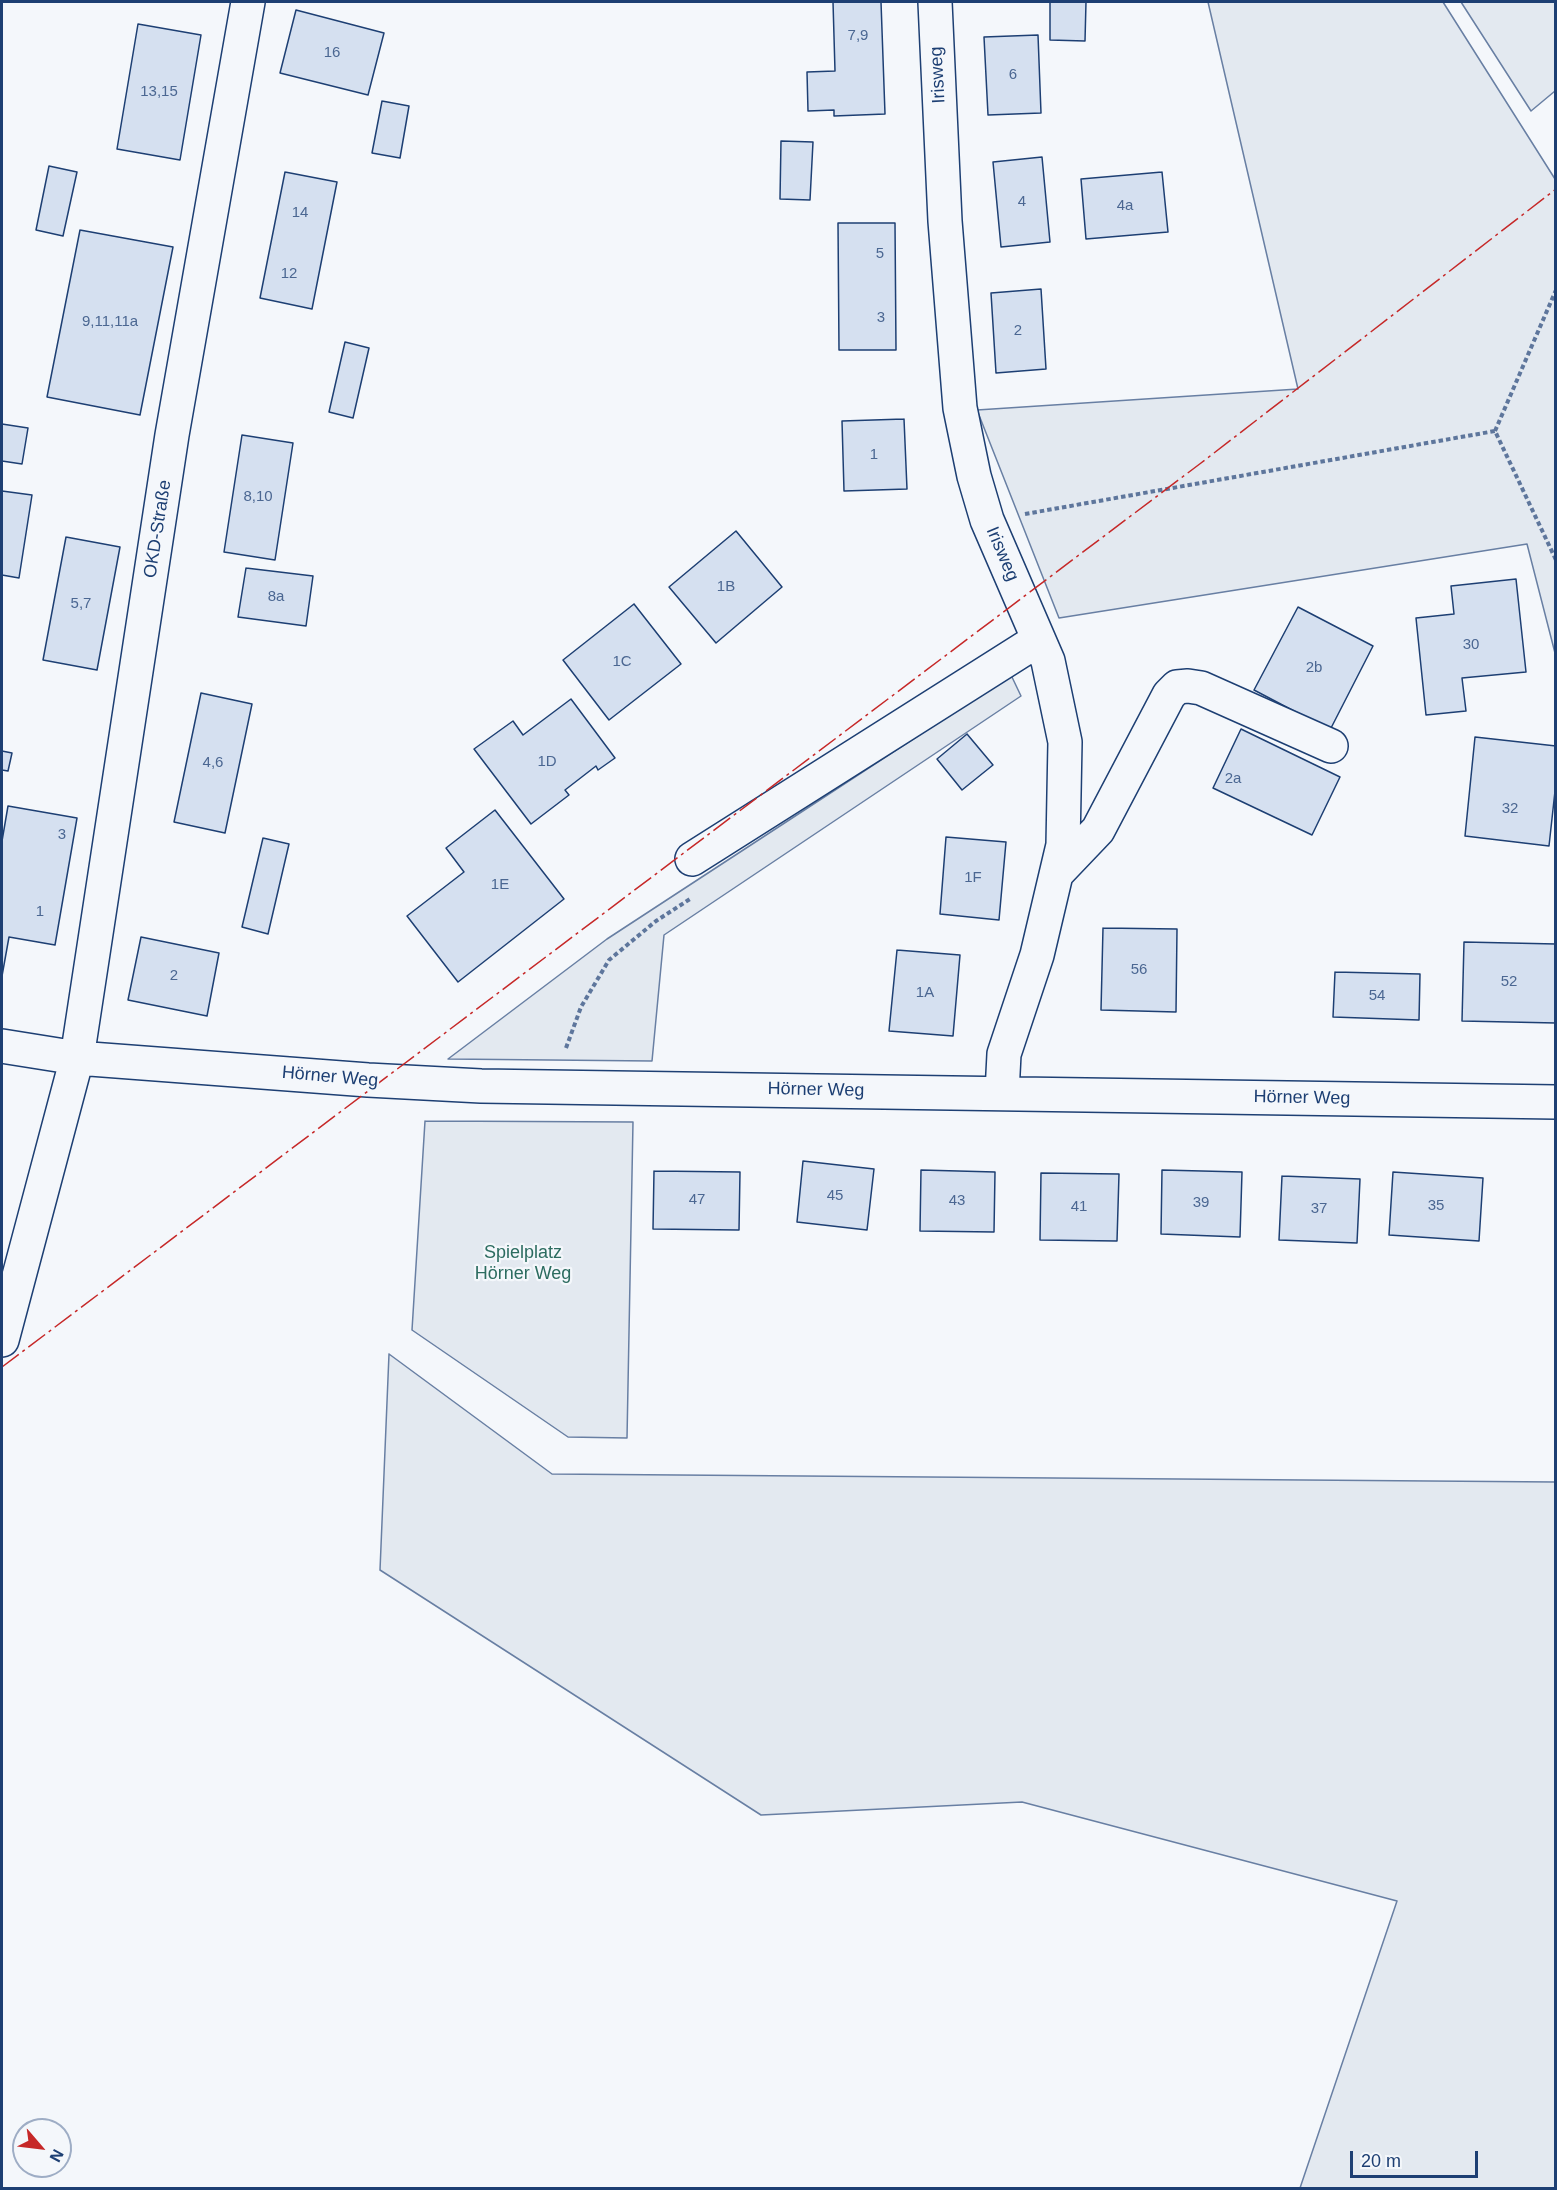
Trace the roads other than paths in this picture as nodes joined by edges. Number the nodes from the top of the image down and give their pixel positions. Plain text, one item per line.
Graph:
1 (248, 2) edge
2 (935, 2) edge
3 (1038, 640) junction
4 (1331, 746) dead end
5 (692, 859) dead end
6 (1057, 873) junction
7 (2, 1046) edge
8 (77, 1058) junction
9 (1002, 1093) junction
10 (1556, 1102) edge
11 (2, 1340) edge

1 - 8 street, OKD-Straße
2 - 3 street, Irisweg
3 - 5 street
3 - 6 street, Irisweg
4 - 6 street
6 - 9 street, Irisweg
7 - 8 street, Hörner Weg
8 - 9 street, Hörner Weg
8 - 11 street
9 - 10 street, Hörner Weg

